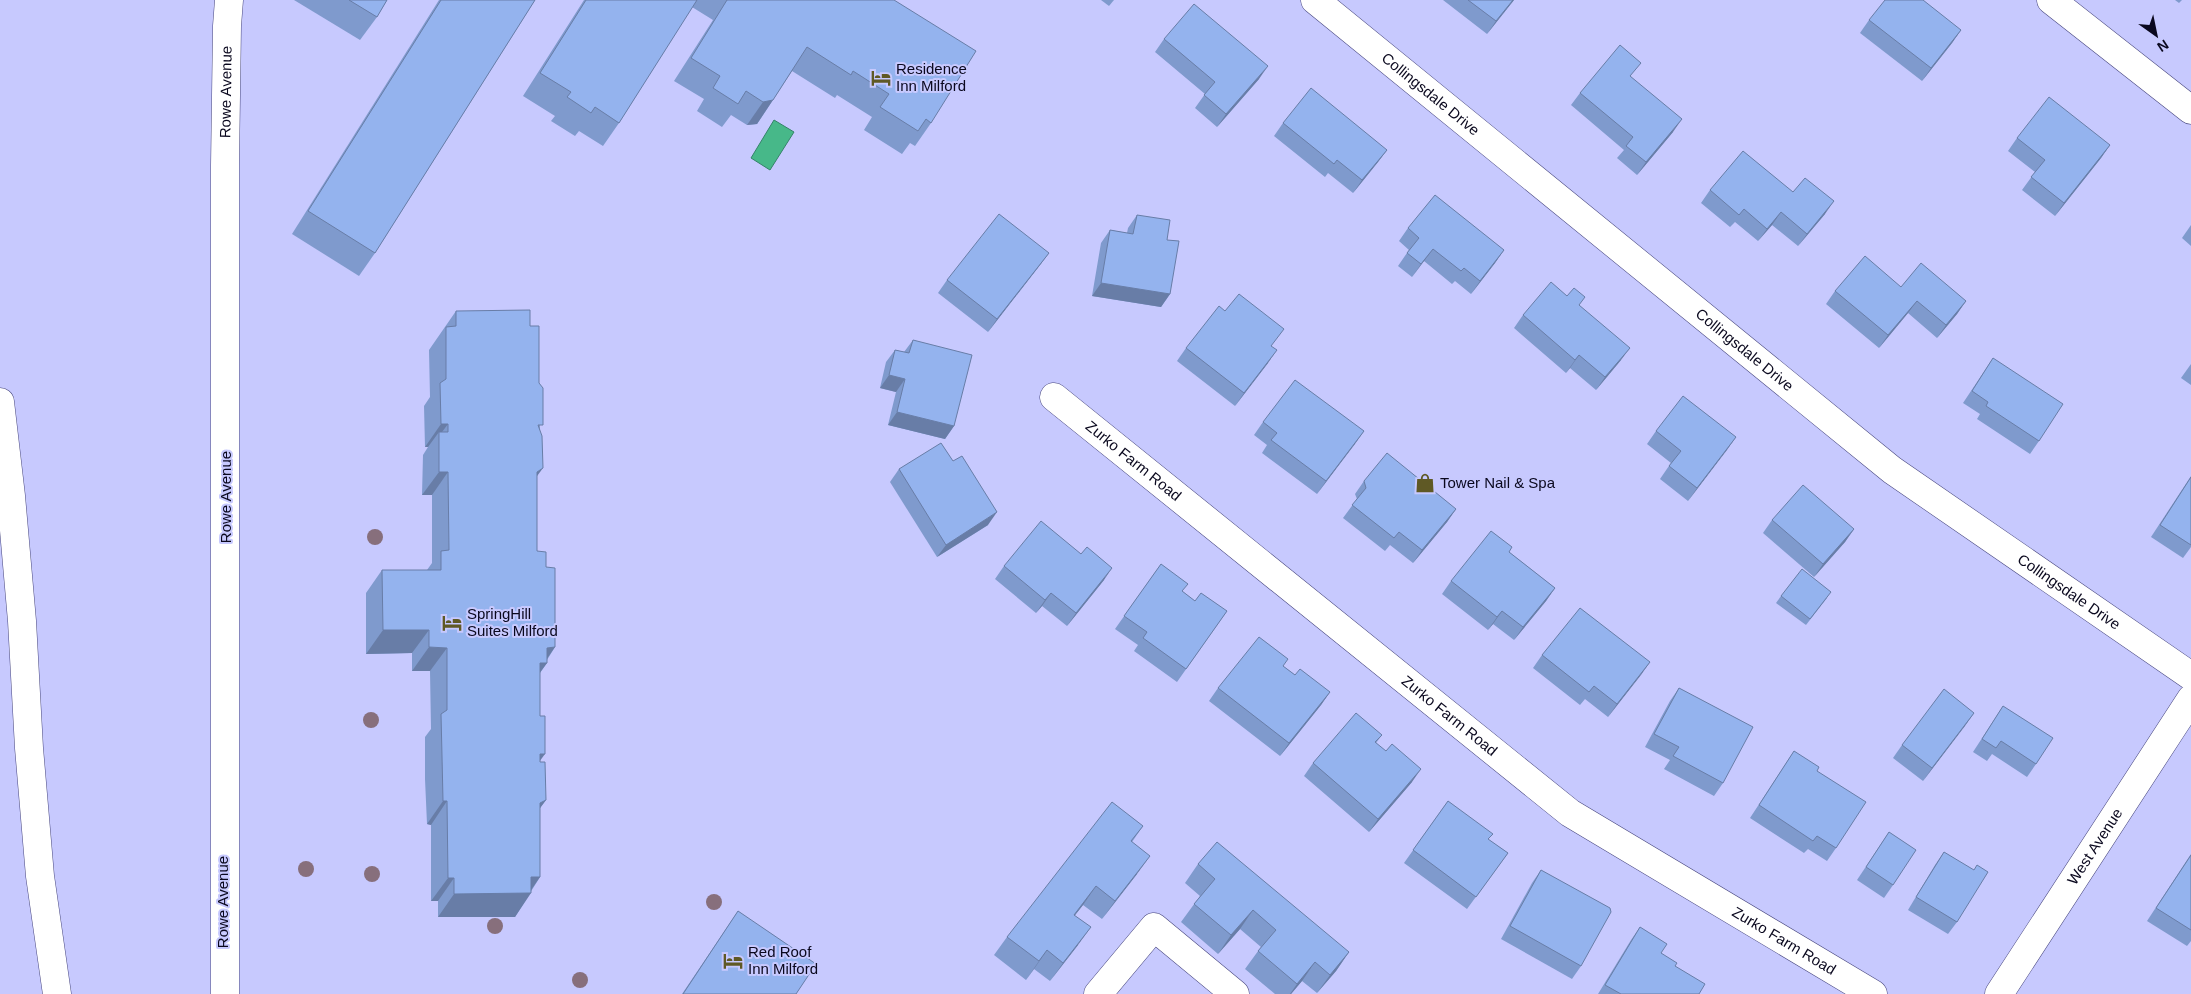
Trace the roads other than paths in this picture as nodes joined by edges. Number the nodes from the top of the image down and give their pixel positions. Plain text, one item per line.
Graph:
1 (229, 0) edge
2 (1315, 0) edge
3 (2051, 0) edge
4 (2191, 110) edge
5 (1054, 397) dead end
6 (0, 402) edge
7 (2191, 676) edge
8 (2191, 699) edge
9 (57, 994) edge
10 (225, 994) edge
11 (1098, 994) edge
12 (1236, 994) edge
13 (1873, 994) edge
14 (1998, 994) edge

1 - 10 main road, Rowe Avenue
2 - 7 main road, Collingsdale Drive
3 - 4 main road
5 - 13 main road, Zurko Farm Road
6 - 9 main road
8 - 14 main road, West Avenue
11 - 12 main road

